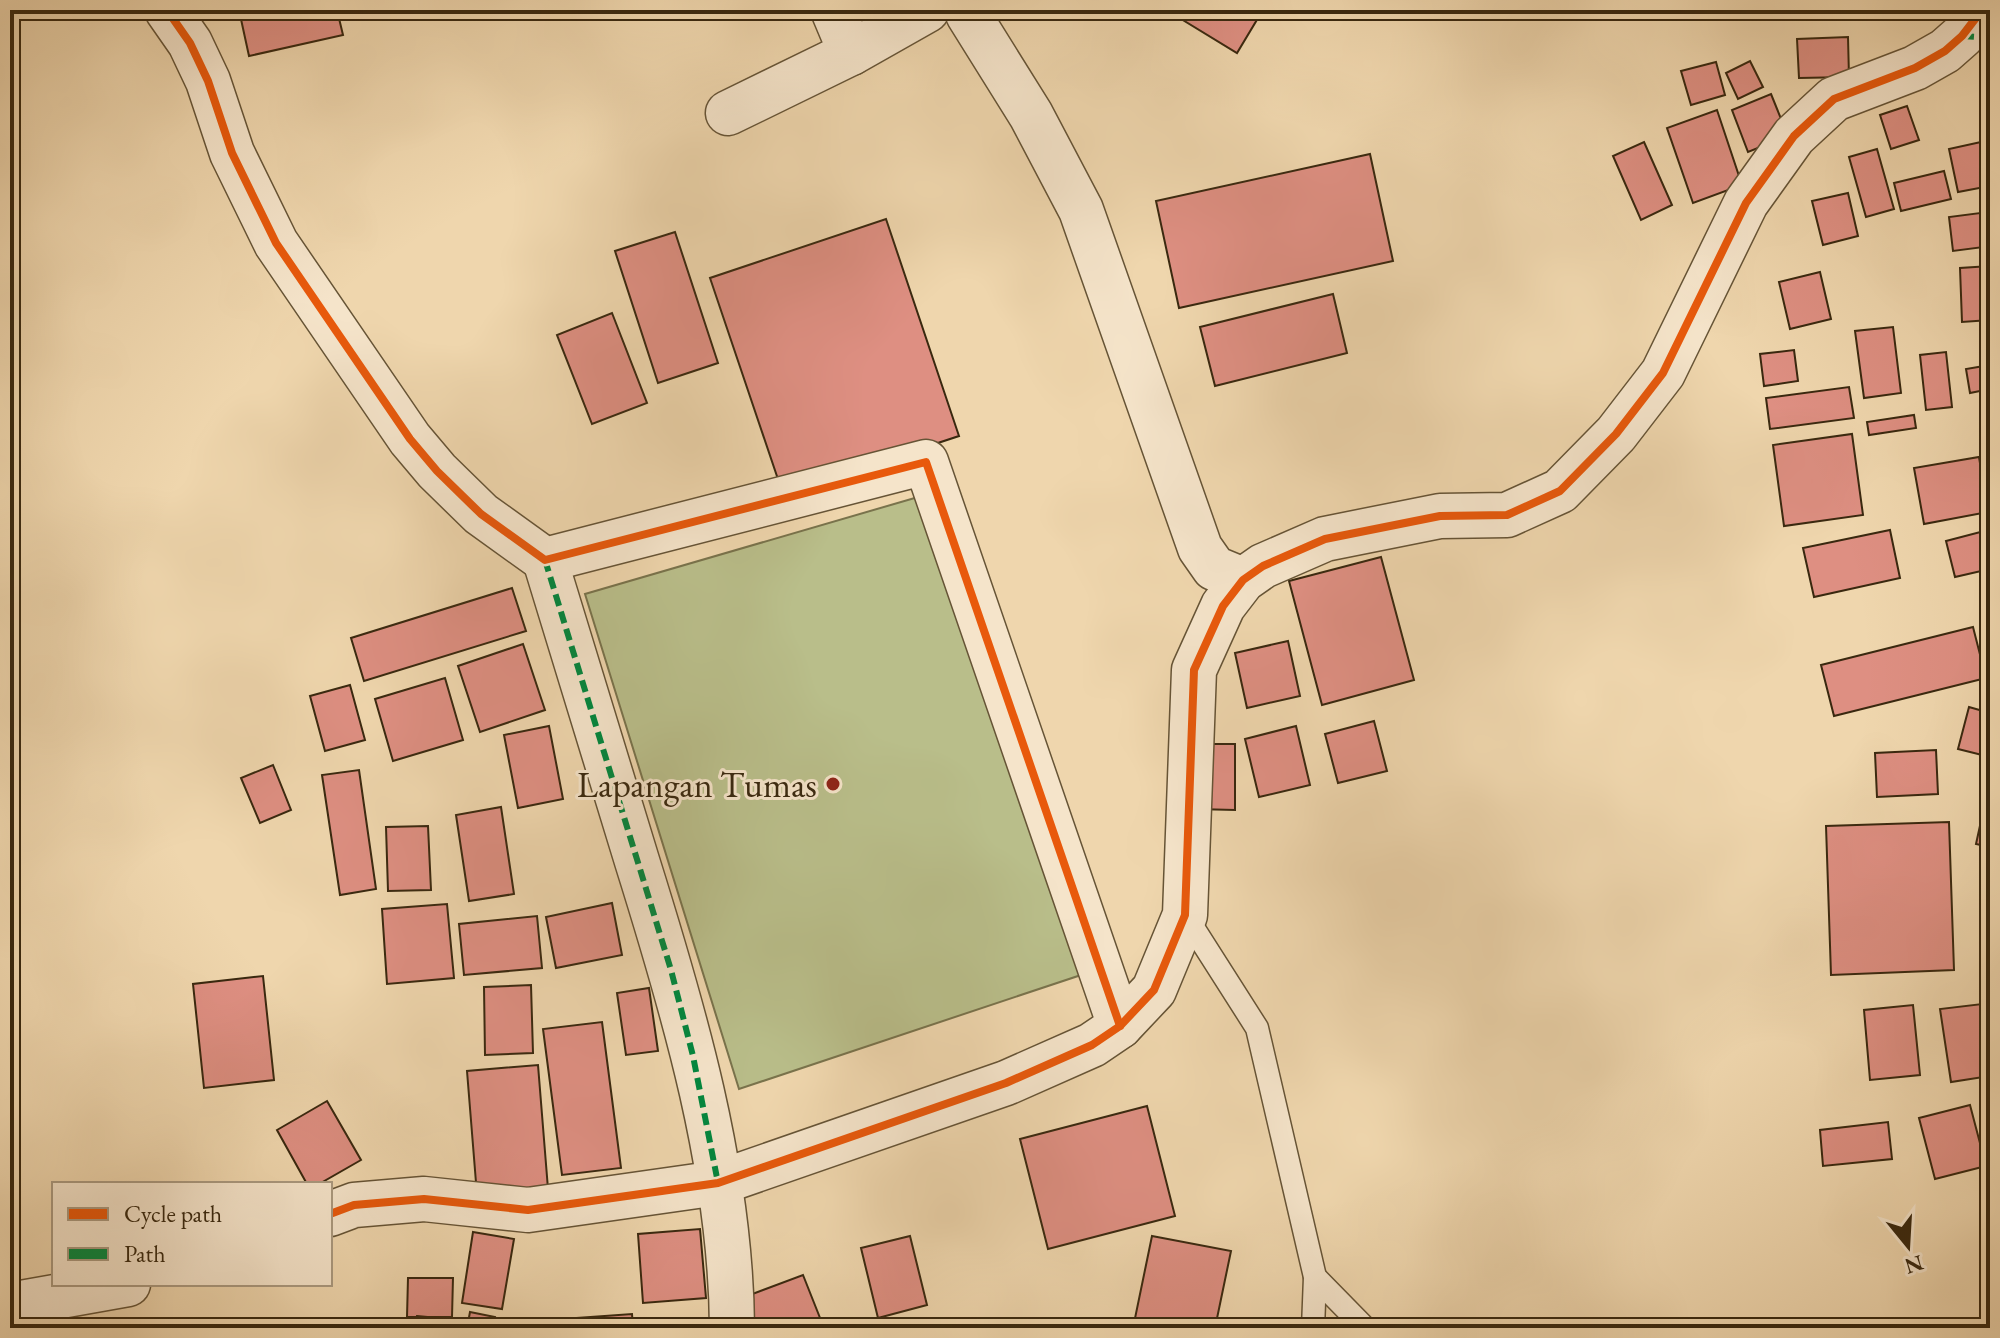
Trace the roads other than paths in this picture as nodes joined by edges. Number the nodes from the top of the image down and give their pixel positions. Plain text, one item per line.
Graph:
1 (167, 10) edge
2 (833, 10) edge
3 (949, 11) edge
4 (1978, 28) edge
5 (851, 53) junction
6 (728, 113) dead end
7 (545, 560) junction
8 (1243, 580) junction
9 (1185, 915) junction
10 (1120, 1026) junction
11 (718, 1183) junction
12 (332, 1213) edge
13 (1315, 1277) junction
14 (117, 1286) edge
15 (10, 1305) edge
16 (732, 1328) edge
17 (1313, 1328) edge
18 (1365, 1328) edge

1 - 7 street
2 - 5 street
3 - 5 street
3 - 8 street
4 - 8 street
5 - 6 street
7 - 10 street
7 - 11 street
8 - 9 street
9 - 10 street
9 - 13 lane
10 - 11 street
11 - 12 street
11 - 16 street
13 - 17 lane
13 - 18 lane
14 - 15 street

